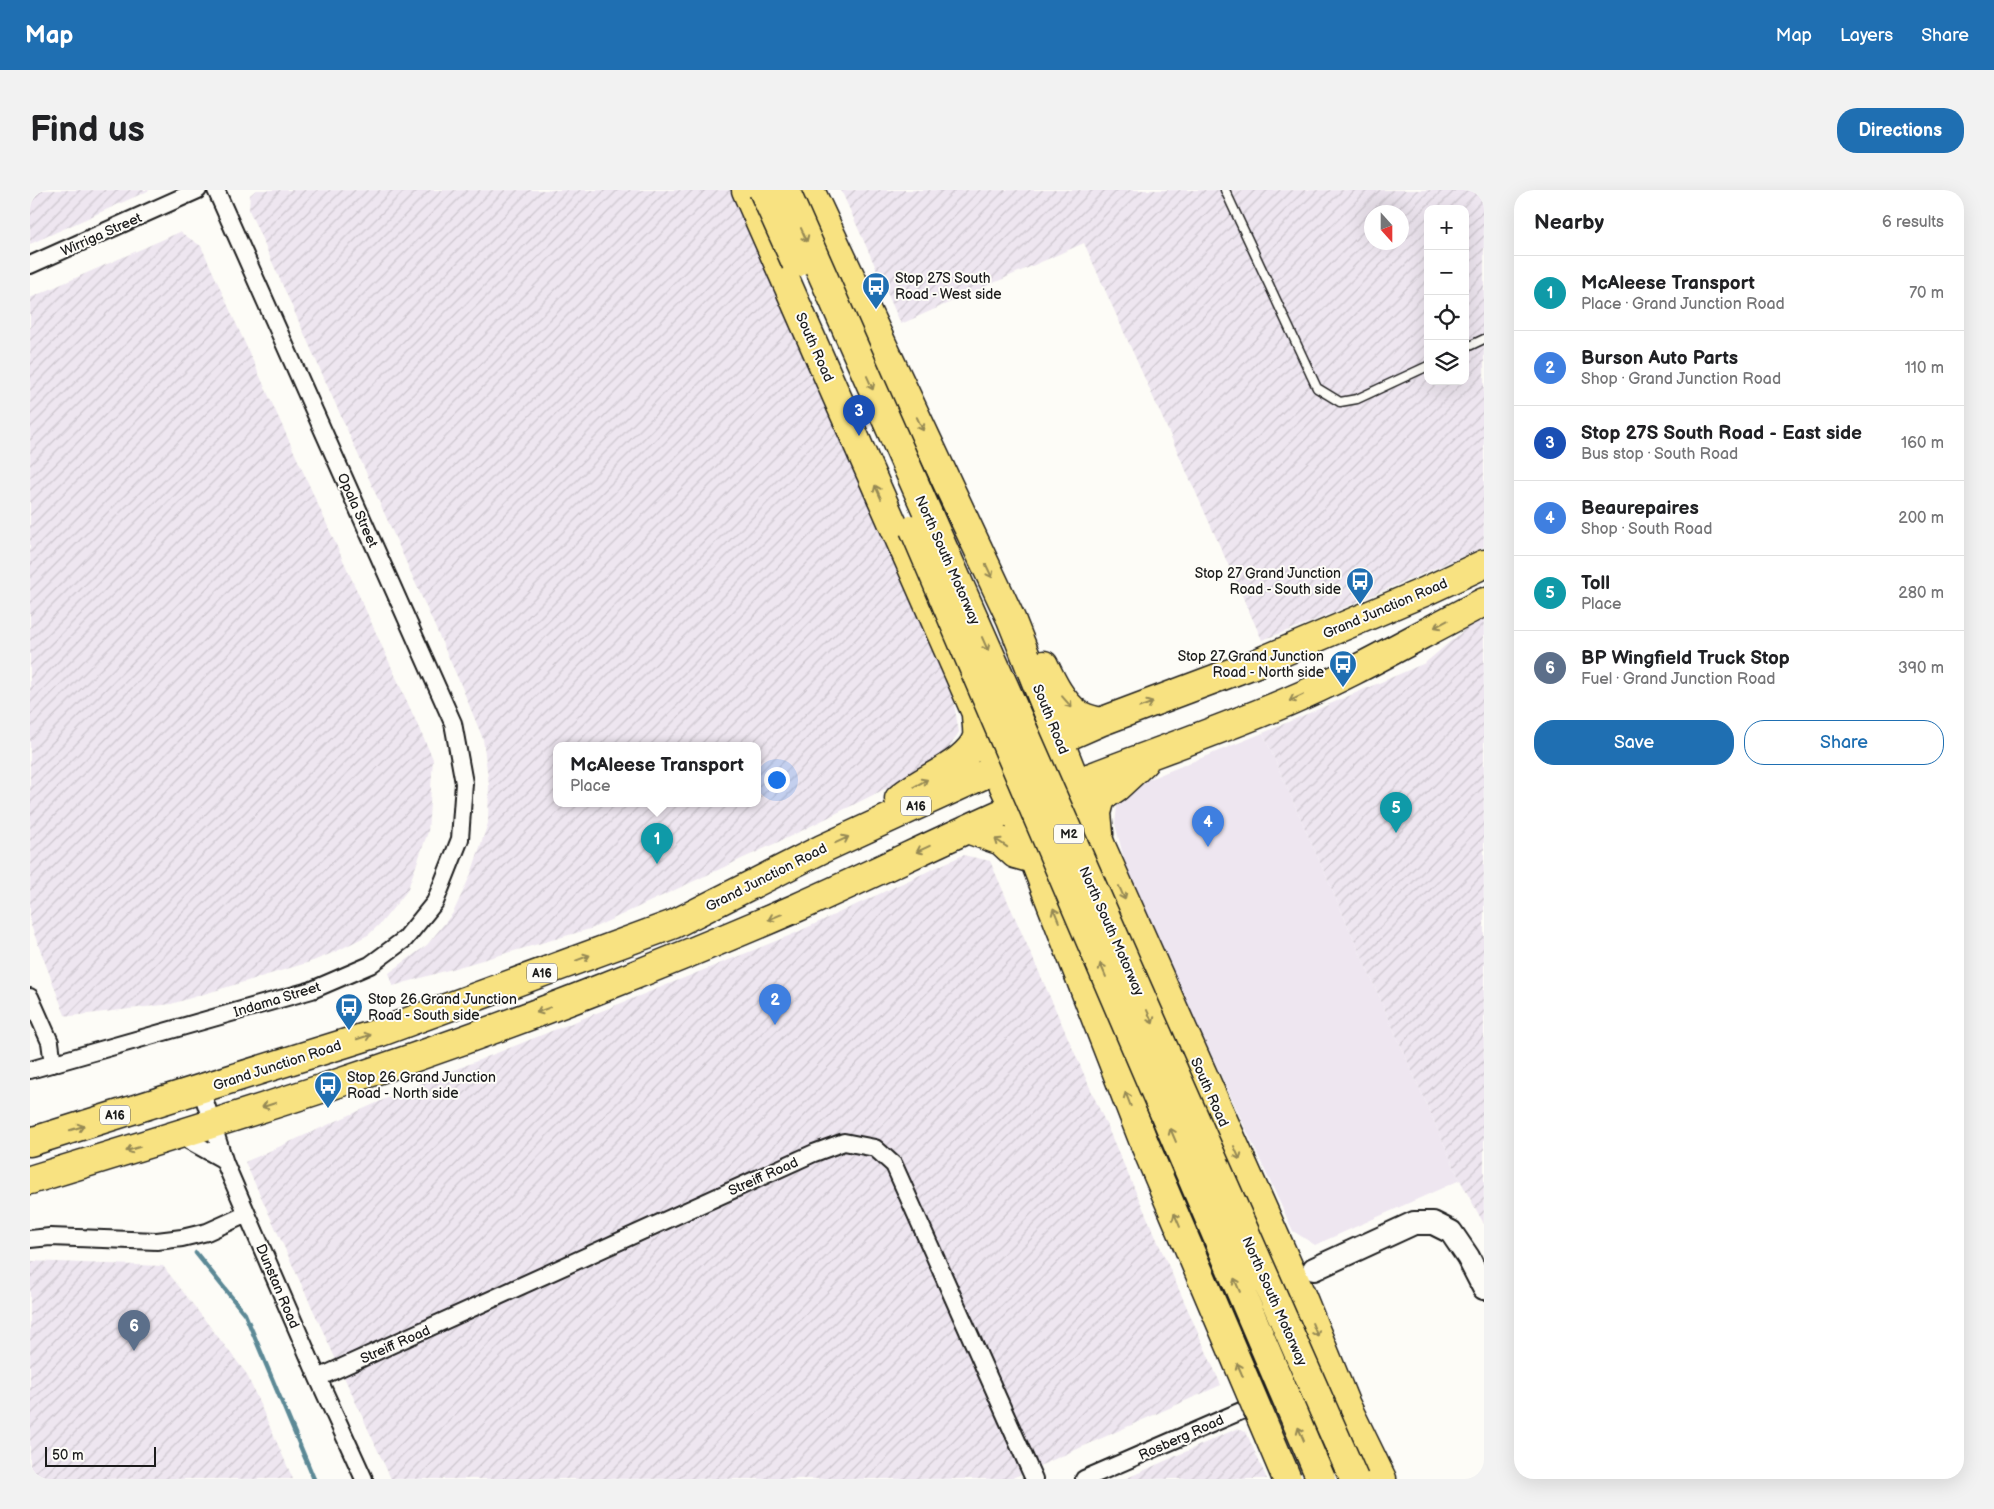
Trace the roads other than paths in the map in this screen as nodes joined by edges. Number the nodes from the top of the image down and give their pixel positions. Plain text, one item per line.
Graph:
1 (198, 190) edge
2 (216, 190) edge
3 (746, 190) edge
4 (763, 190) edge
5 (785, 190) edge
6 (810, 190) edge
7 (1225, 190) edge
8 (30, 265) edge
9 (1484, 339) edge
10 (1469, 346) edge
11 (1424, 368) edge
12 (1484, 564) edge
13 (1484, 602) edge
14 (1011, 619) junction
15 (1035, 679) junction
16 (976, 713) junction
17 (1100, 722) junction
18 (1059, 740) junction
19 (1154, 752) junction
20 (996, 769) junction
21 (1077, 782) junction
22 (1014, 808) junction
23 (871, 826) junction
24 (967, 829) junction
25 (460, 839) joint
26 (1102, 848) junction
27 (1033, 858) junction
28 (30, 997) edge
29 (53, 1064) junction
30 (30, 1070) edge
31 (201, 1089) junction
32 (213, 1124) junction
33 (179, 1135) junction
34 (30, 1142) edge
35 (224, 1160) junction
36 (30, 1180) edge
37 (247, 1214) junction
38 (30, 1239) edge
39 (1282, 1253) junction
40 (1314, 1269) junction
41 (1484, 1288) edge
42 (1302, 1297) junction
43 (318, 1378) junction
44 (1278, 1395) joint
45 (364, 1479) edge
46 (1034, 1479) edge
47 (1084, 1479) edge
48 (1286, 1479) edge
49 (1321, 1479) edge
50 (1341, 1479) edge
51 (1354, 1479) edge
52 (1382, 1479) edge

1 - 8 street, Wirriga Street
2 - 25 street, Opala Street
16 -> 3 highway, South Road
49 -> 4 highway, North South Motorway / M2, bridge
5 -> 51 highway, North South Motorway / M2, bridge
6 -> 14 highway, South Road
7 - 11 lane
9 - 10 lane
17 -> 12 highway, Grand Junction Road / A16
13 -> 19 highway
14 - 15 highway, South Road
14 -> 17 highway
15 - 16 highway
15 - 18 highway, South Road
16 - 20 highway, South Road
23 -> 16 highway
17 - 18 highway, Grand Junction Road / A16
18 - 20 highway, Grand Junction Road / A16
18 - 21 highway, South Road
19 - 21 highway
19 - 26 highway
20 - 22 highway, South Road
20 - 23 highway, Grand Junction Road / A16
21 - 22 highway
21 - 26 highway, South Road
22 - 24 highway
22 - 27 highway, South Road
31 -> 23 highway, Grand Junction Road / A16
27 -> 24 highway
24 -> 32 highway
25 - 29 street, Indama Street
26 -> 39 highway, South Road
48 -> 27 highway, South Road, bridge
28 - 29 street
29 - 30 street, Indama Street
31 - 32 street, Dunstan Road
34 -> 31 highway, Grand Junction Road / A16
32 - 33 highway
32 - 35 street, Dunstan Road
33 - 35 street
33 -> 36 highway
35 - 37 street, Dunstan Road
37 - 38 street
37 - 43 street, Dunstan Road
39 - 40 street
39 - 42 highway, South Road
40 - 41 street
40 - 42 street
42 -> 52 highway, South Road
43 - 45 street, Dunstan Road
43 - 46 street, Streiff Road
44 - 47 street, Rosberg Road
44 - 50 street

